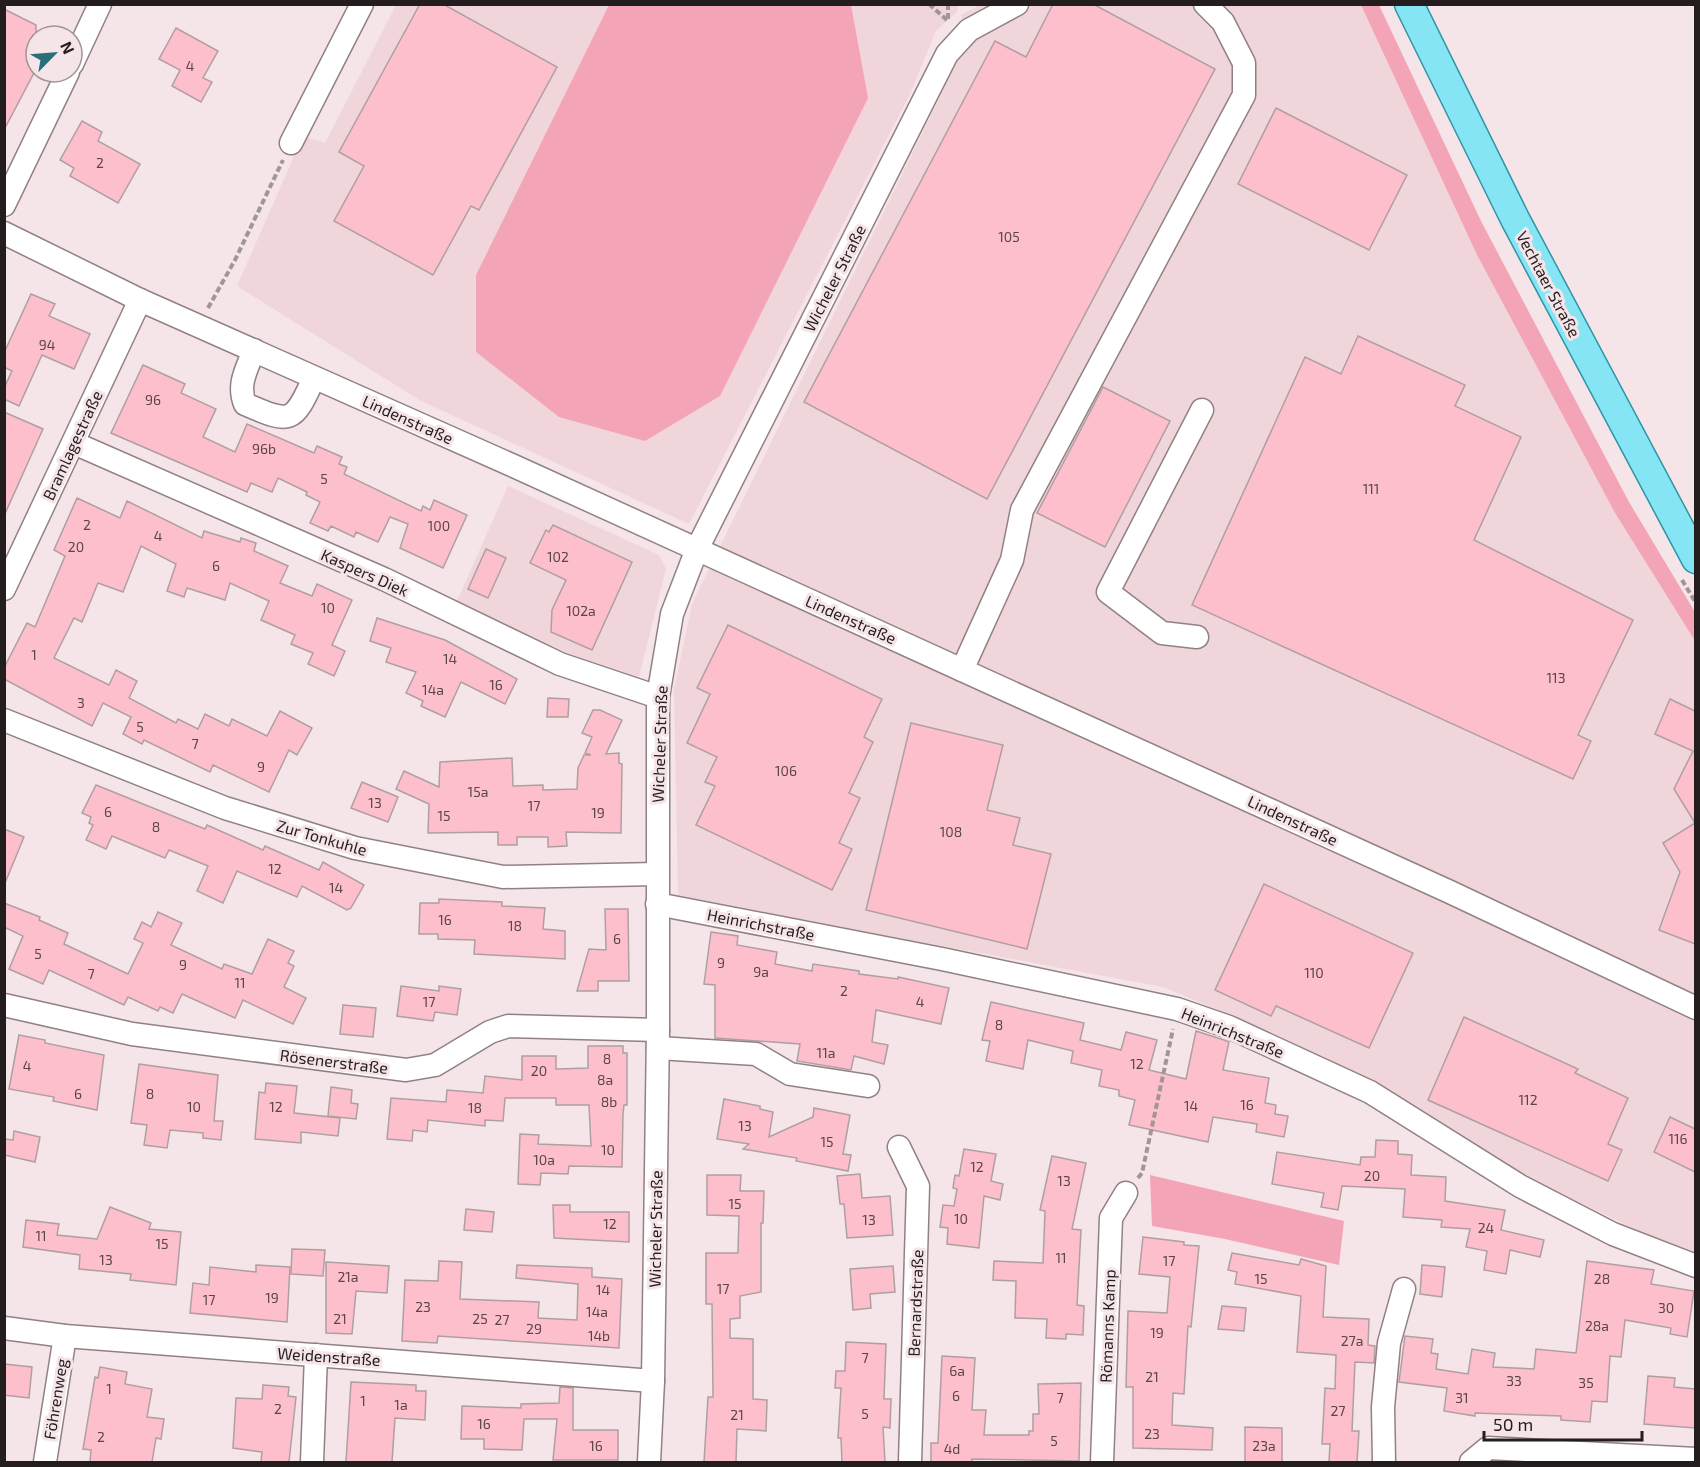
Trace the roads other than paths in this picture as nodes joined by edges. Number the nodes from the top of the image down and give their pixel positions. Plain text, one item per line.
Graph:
1 (100, 4) edge
2 (362, 4) edge
3 (1017, 4) edge
4 (1205, 4) edge
5 (1409, 4) edge
6 (84, 38) edge
7 (62, 84) edge
8 (291, 143) road end
9 (4, 205) edge
10 (4, 233) edge
11 (140, 300) junction
12 (254, 350) junction
13 (314, 378) junction
14 (1202, 410) dead end
15 (74, 443) junction
16 (697, 549) junction
17 (1695, 559) edge
18 (7, 578) edge
19 (1197, 637) dead end
20 (962, 670) junction
21 (658, 697) junction
22 (4, 720) edge
23 (657, 874) junction
24 (657, 904) junction
25 (4, 1005) edge
26 (1695, 1008) edge
27 (658, 1039) junction
28 (867, 1086) dead end
29 (899, 1147) dead end
30 (1126, 1193) road end
31 (1695, 1266) edge
32 (1404, 1289) dead end
33 (4, 1328) edge
34 (65, 1336) junction
35 (316, 1355) junction
36 (653, 1381) junction
37 (1691, 1460) edge
38 (45, 1462) edge
39 (312, 1462) edge
40 (649, 1462) edge
41 (910, 1462) edge
42 (1102, 1462) edge
43 (1384, 1462) edge
44 (1471, 1462) edge

1 - 6 street
2 - 8 street
3 - 16 street, Wicheler Straße
4 - 20 street
5 - 17 main road, Vechtaer Straße
7 - 9 street
10 - 11 street, Lindenstraße
11 - 12 street, Lindenstraße
11 - 15 street, Bramlagestraße
12 - 13 street, Lindenstraße
12 - 13 street
13 - 16 street, Lindenstraße
14 - 19 street
15 - 18 street, Bramlagestraße
15 - 21 street, Kaspers Diek
16 - 20 street, Lindenstraße
16 - 21 street, Wicheler Straße
20 - 26 street, Lindenstraße
21 - 23 street, Wicheler Straße
22 - 23 street, Zur Tonkuhle
23 - 24 street, Wicheler Straße
24 - 27 street, Wicheler Straße
24 - 31 street, Heinrichstraße
25 - 27 street, Rösenerstraße
27 - 28 street, Rösenerstraße
27 - 36 street, Wicheler Straße
29 - 41 street, Bernardstraße
30 - 42 street, Römanns Kamp
32 - 43 street
33 - 34 street, Weidenstraße
34 - 35 street, Weidenstraße
34 - 38 street, Föhrenweg
35 - 36 street, Weidenstraße
35 - 39 street
36 - 40 street, Wicheler Straße
37 - 44 street

